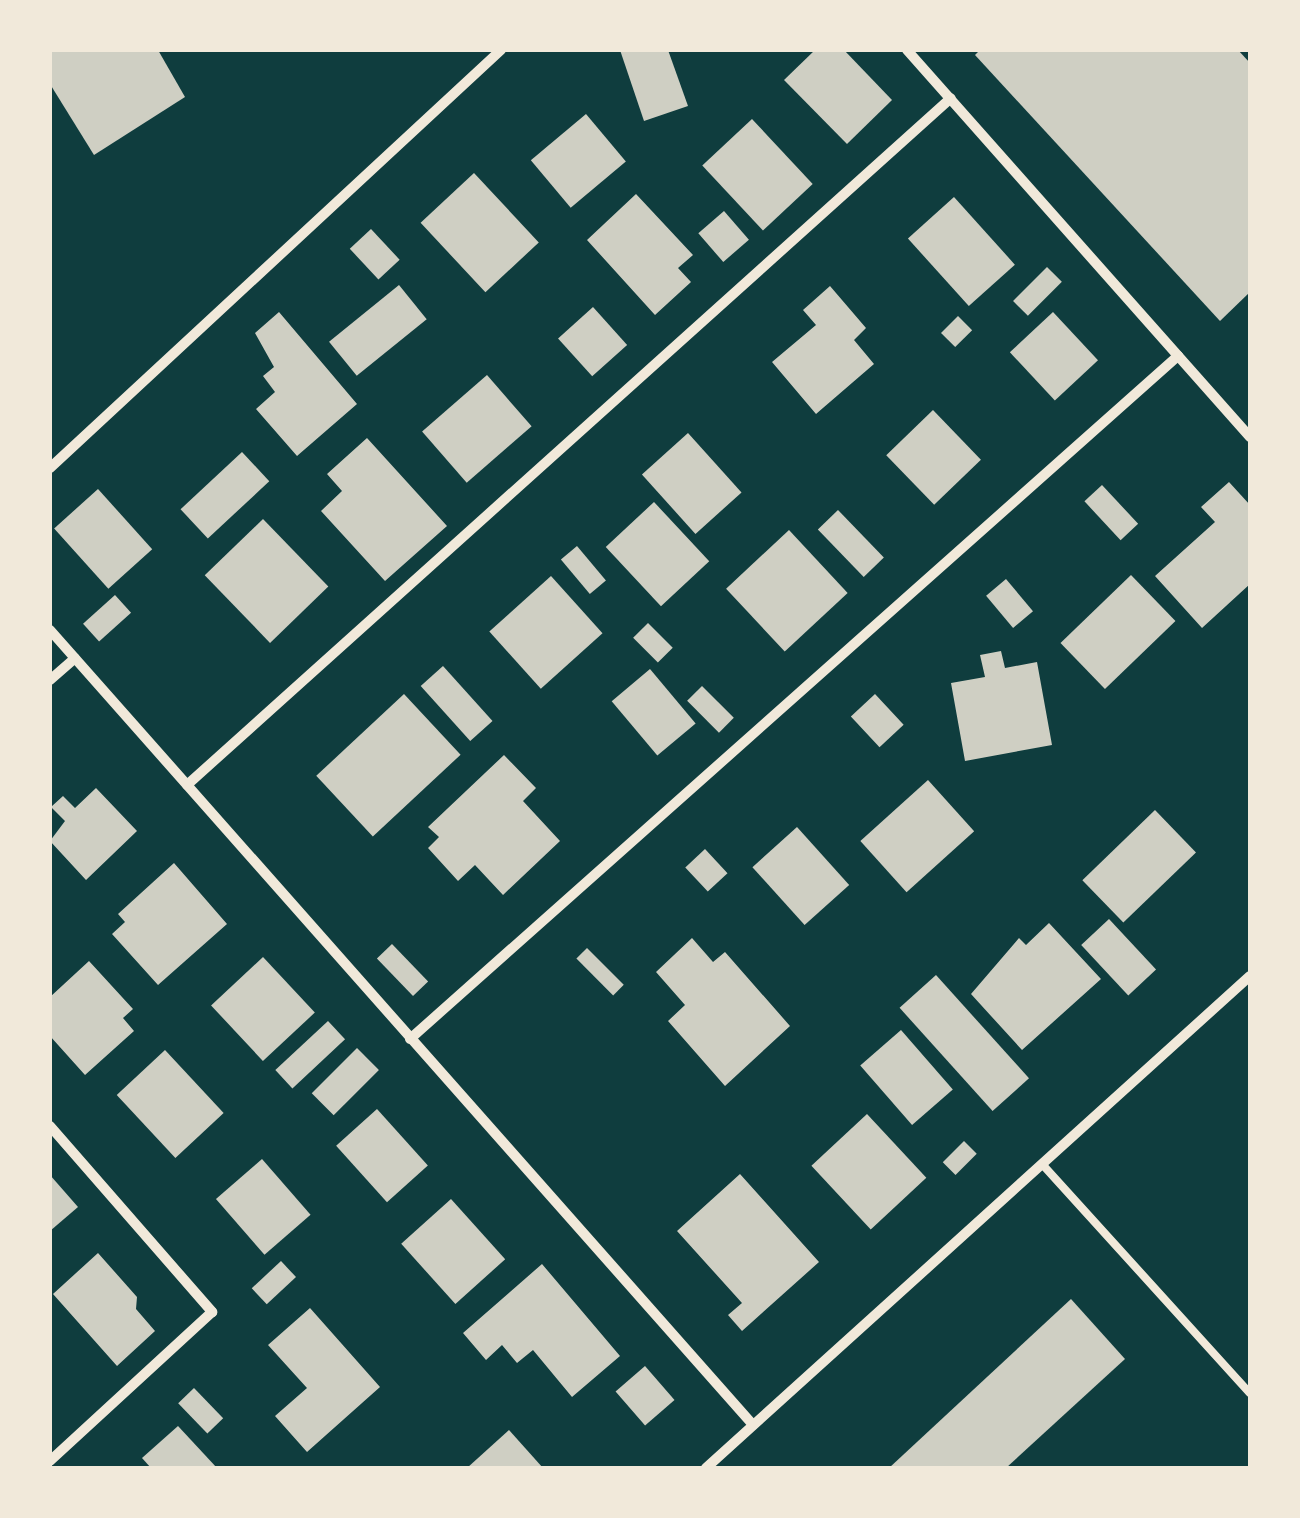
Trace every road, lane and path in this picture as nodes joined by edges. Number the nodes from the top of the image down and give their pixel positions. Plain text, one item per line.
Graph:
1 (501, 50) edge
2 (908, 50) edge
3 (952, 98) junction
4 (1178, 356) junction
5 (1250, 436) edge
6 (50, 468) edge
7 (50, 630) edge
8 (75, 658) junction
9 (50, 680) edge
10 (187, 785) junction
11 (1250, 976) edge
12 (410, 1038) junction
13 (50, 1126) edge
14 (1042, 1164) junction
15 (1250, 1392) edge
16 (753, 1426) junction
17 (50, 1461) edge
18 (706, 1468) edge

1 - 6 street
2 - 3 street
3 - 4 street
3 - 10 street
4 - 5 street
4 - 12 street
7 - 8 street
8 - 9 street
8 - 10 street
10 - 12 street
11 - 14 street
12 - 16 street
13 - 17 street
14 - 15 lane
14 - 16 street
16 - 18 street

